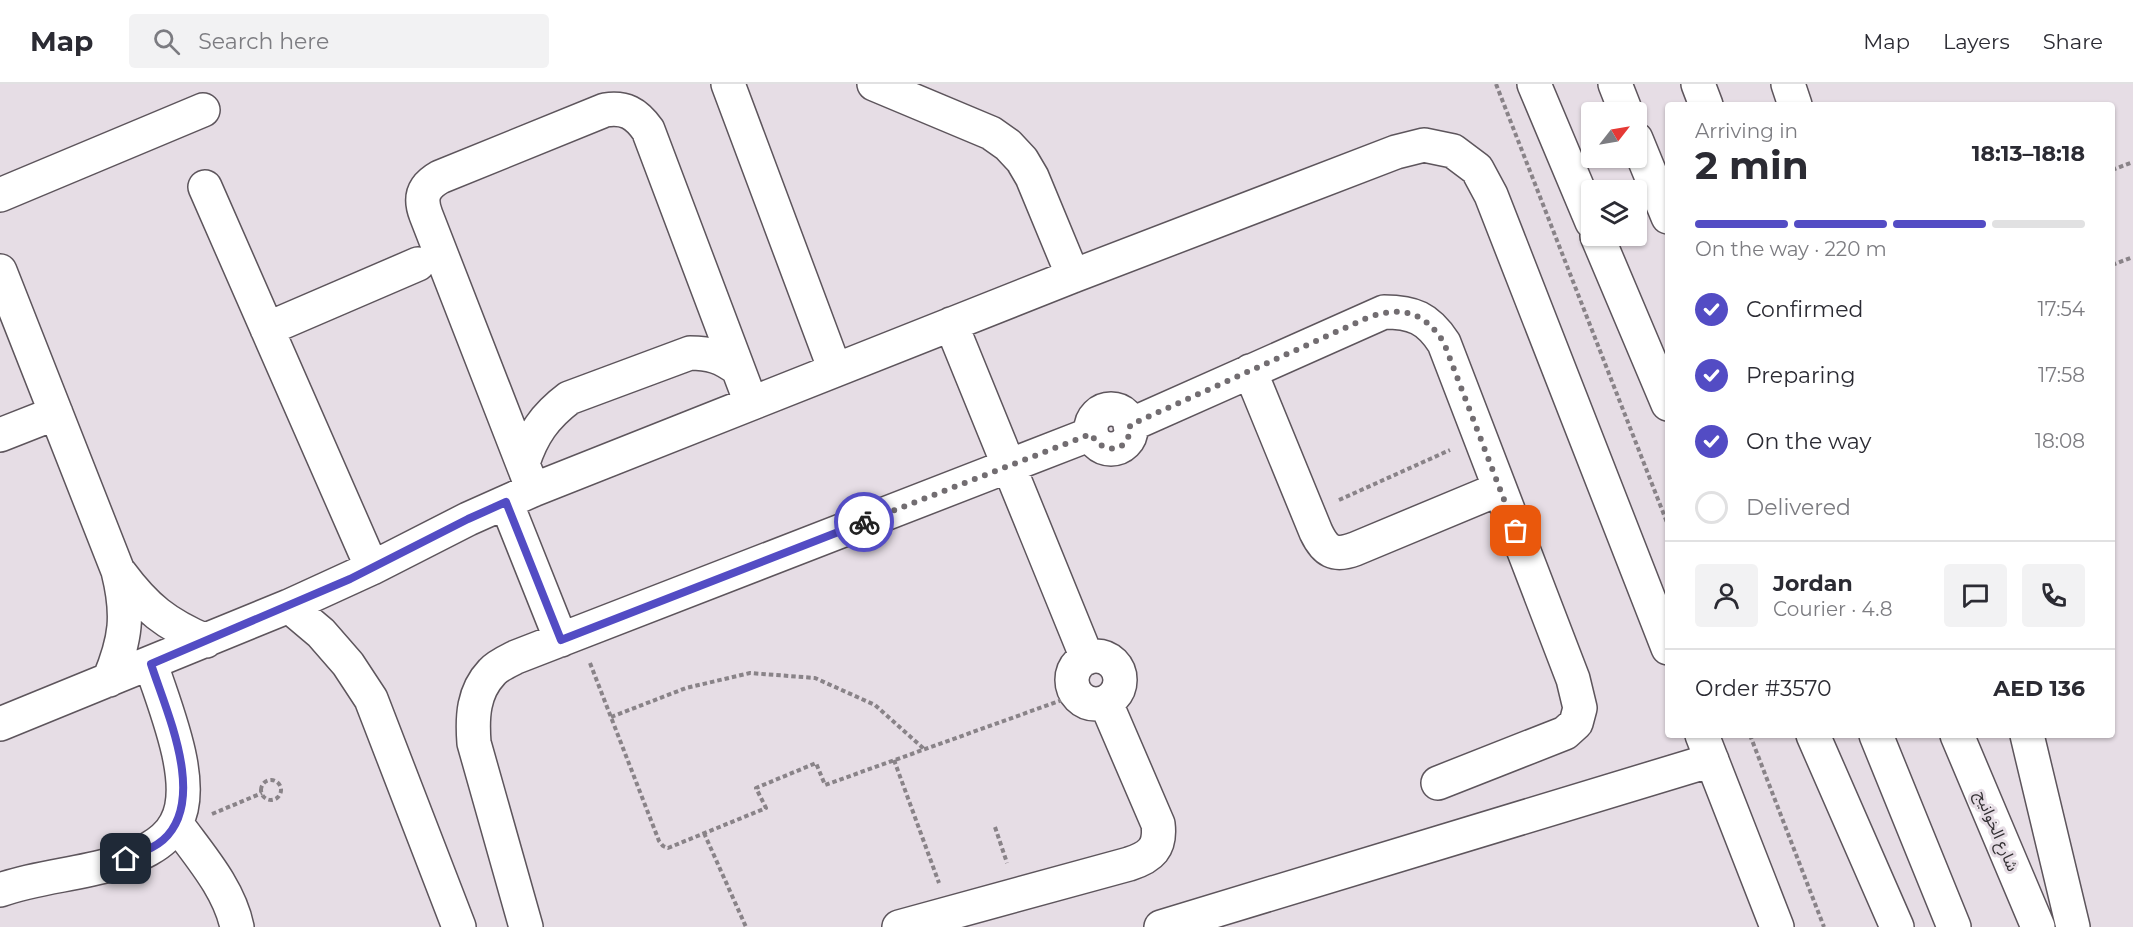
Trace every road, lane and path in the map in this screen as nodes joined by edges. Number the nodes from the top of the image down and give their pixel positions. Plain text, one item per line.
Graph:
1 (728, 84) edge
2 (874, 84) edge
3 (1496, 84) edge
4 (1534, 84) edge
5 (1615, 84) edge
6 (1698, 84) edge
7 (1788, 84) edge
8 (1622, 102) edge
9 (1705, 102) edge
10 (1794, 102) edge
11 (203, 110) dead end
12 (2133, 162) edge
13 (1647, 166) edge
14 (2115, 169) edge
15 (205, 188) dead end
16 (0, 195) edge
17 (1581, 196) edge
18 (1665, 210) edge
19 (1601, 246) edge
20 (2133, 257) edge
21 (418, 264) dead end
22 (2115, 264) edge
23 (0, 271) edge
24 (1073, 276) junction
25 (951, 324) junction
26 (267, 329) junction
27 (738, 369) junction
28 (835, 370) junction
29 (1250, 371) junction
30 (1665, 397) edge
31 (751, 403) junction
32 (56, 413) junction
33 (0, 435) edge
34 (1479, 436) junction
35 (1009, 465) junction
36 (521, 485) junction
37 (1499, 489) junction
38 (1308, 513) junction
39 (1665, 517) edge
40 (372, 568) junction
41 (118, 571) junction
42 (289, 606) junction
43 (569, 636) junction
44 (207, 640) junction
45 (1665, 640) edge
46 (1087, 658) junction
47 (151, 664) junction
48 (109, 681) junction
49 (1091, 699) junction
50 (611, 717) junction
51 (0, 724) edge
52 (1751, 738) edge
53 (1814, 738) edge
54 (1877, 738) edge
55 (1958, 738) edge
56 (2027, 738) edge
57 (1707, 748) edge
58 (924, 749) junction
59 (894, 760) junction
60 (1438, 783) dead end
61 (261, 793) junction
62 (176, 823) junction
63 (704, 833) junction
64 (0, 890) edge
65 (950, 913) junction
66 (237, 927) edge
67 (459, 927) edge
68 (526, 927) edge
69 (746, 927) edge
70 (899, 927) edge
71 (1161, 927) edge
72 (1777, 927) edge
73 (1824, 927) edge
74 (1897, 927) edge
75 (1954, 927) edge
76 (2038, 927) edge
77 (2073, 927) edge

1 - 28 main road
2 - 24 main road
3 - 39 path
4 - 17 main road
5 - 8 main road
6 - 9 main road
7 - 10 main road
11 - 16 main road
12 - 14 path
13 - 18 main road
15 - 26 main road
19 - 30 main road
20 - 22 path
21 - 26 main road
23 - 32 main road
24 - 25 main road
24 - 45 main road
25 - 28 main road
25 - 35 main road
26 - 40 main road
27 - 31 main road
27 - 36 main road
27 - 36 main road
28 - 31 main road
29 - 34 main road
29 - 35 main road
29 - 38 main road
31 - 36 main road
32 - 33 main road
32 - 41 main road
34 - 37 main road
34 - 38 path
35 - 43 main road
35 - 46 main road
36 - 40 main road
36 - 43 main road
37 - 38 main road
37 - 60 main road
40 - 42 main road
41 - 44 main road
41 - 48 main road
42 - 44 main road
42 - 67 main road
43 - 50 path
43 - 68 main road
44 - 47 main road
46 - 49 main road
46 - 49 main road
47 - 48 main road
47 - 62 main road
48 - 51 main road
49 - 58 path
49 - 65 main road
50 - 58 path
50 - 63 path
52 - 73 path
53 - 74 main road
54 - 75 main road
55 - 76 main road, شارع الخوانيج
56 - 77 main road
57 - 71 main road
57 - 72 main road
58 - 59 path
59 - 63 path
59 - 65 path
61 - 61 path
61 - 62 path
62 - 64 main road
62 - 66 main road
63 - 69 path
65 - 70 main road

